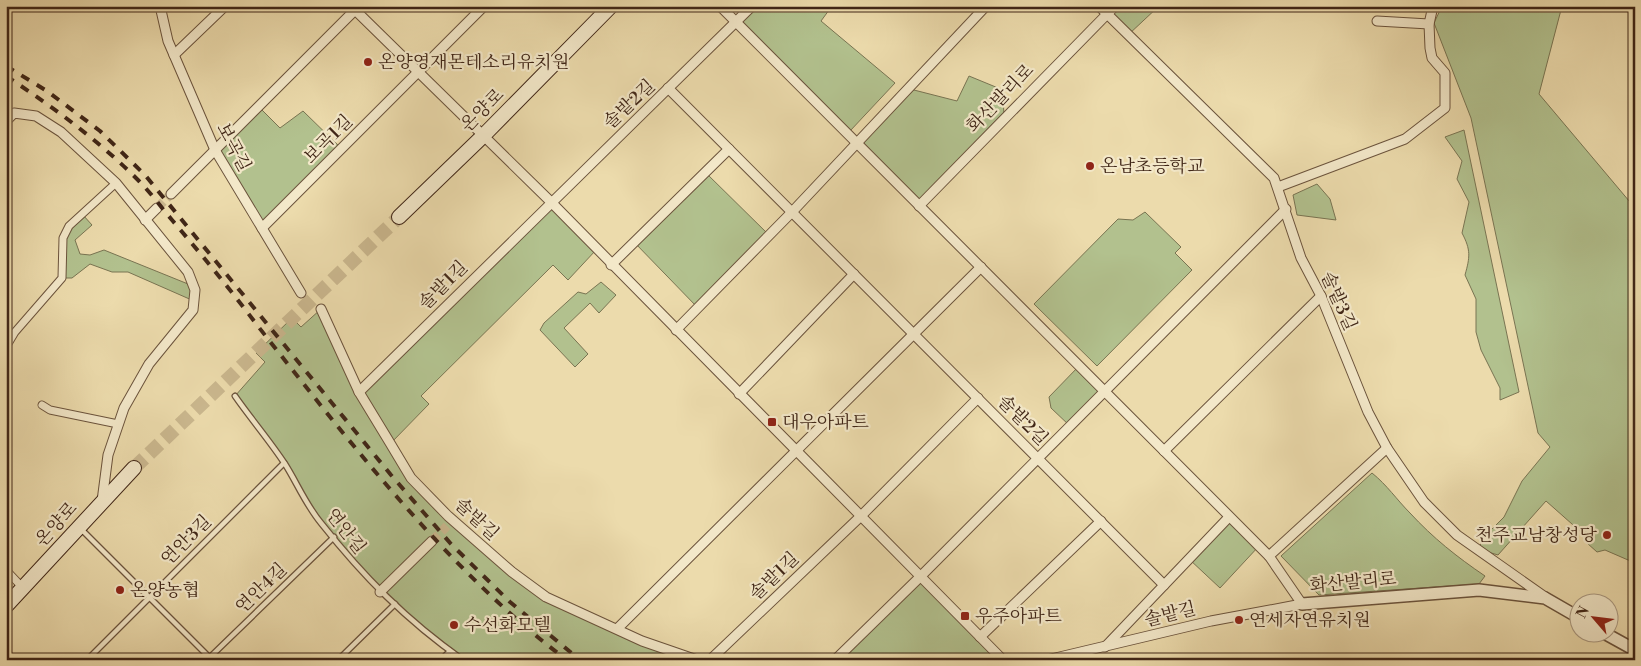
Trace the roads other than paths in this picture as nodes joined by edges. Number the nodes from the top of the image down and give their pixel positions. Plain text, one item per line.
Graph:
1 (160, 6) edge
2 (225, 6) edge
3 (484, 6) edge
4 (611, 6) edge
5 (720, 6) edge
6 (752, 6) edge
7 (986, 6) edge
8 (1099, 6) edge
9 (1115, 6) edge
10 (1433, 6) edge
11 (355, 8) edge
12 (1107, 14) junction
13 (1377, 21) dead end
14 (736, 22) junction
15 (1429, 24) junction
16 (174, 55) junction
17 (417, 73) junction
18 (668, 88) junction
19 (6, 121) edge
20 (483, 136) junction
21 (857, 143) junction
22 (729, 148) junction
23 (215, 150) junction
24 (116, 183) junction
25 (1278, 188) junction
26 (171, 194) tunnel mouth
27 (550, 202) junction
28 (919, 206) junction
29 (157, 208) tunnel mouth
30 (1286, 208) junction
31 (792, 212) junction
32 (399, 217) tunnel mouth
33 (145, 220) junction
34 (262, 228) junction
35 (611, 265) junction
36 (981, 267) junction
37 (854, 274) junction
38 (301, 293) dead end
39 (1322, 296) junction
40 (321, 309) dead end
41 (676, 330) junction
42 (914, 334) junction
43 (6, 347) edge
44 (1104, 391) junction
45 (359, 392) junction
46 (739, 394) junction
47 (235, 396) dead end
48 (978, 398) junction
49 (42, 405) dead end
50 (118, 424) junction
51 (1387, 448) junction
52 (796, 451) junction
53 (1164, 451) junction
54 (1038, 458) junction
55 (284, 463) junction
56 (134, 468) tunnel mouth
57 (102, 501) junction
58 (861, 516) junction
59 (1229, 517) junction
60 (1101, 521) junction
61 (79, 527) junction
62 (334, 537) junction
63 (432, 541) tunnel mouth
64 (1269, 556) junction
65 (6, 570) edge
66 (921, 576) junction
67 (1164, 585) junction
68 (23, 588) junction
69 (380, 592) junction
70 (149, 596) junction
71 (1545, 598) junction
72 (394, 604) junction
73 (1302, 604) junction
74 (6, 606) edge
75 (1568, 611) edge
76 (618, 628) junction
77 (980, 637) junction
78 (1618, 641) edge
79 (1105, 647) junction
80 (1635, 650) edge
81 (450, 651) junction
82 (210, 659) edge
83 (87, 660) edge
84 (338, 660) edge
85 (442, 660) edge
86 (463, 660) edge
87 (697, 660) edge
88 (710, 660) edge
89 (835, 660) edge
90 (1003, 660) edge
91 (1047, 660) edge

1 - 16 street, 보곡길
2 - 16 street
3 - 17 street, 보곡1길
4 - 20 main road, 온양로
5 - 14 street, 화산발리로
6 - 14 street
7 - 21 street
8 - 12 street, 솔밭3길
9 - 12 street
10 - 15 street
11 - 17 street
11 - 23 street
12 - 25 street, 솔밭3길
12 - 28 street, 화산발리로
13 - 15 street
14 - 18 street
14 - 21 street, 화산발리로
15 - 25 street
16 - 23 street, 보곡길
17 - 20 street
17 - 34 street, 보곡1길
18 - 22 street, 솔밭2길
18 - 27 street, 솔밭2길
19 - 24 street
20 - 27 street
20 - 32 main road, 온양로
21 - 28 street, 화산발리로
21 - 31 street
22 - 31 street, 솔밭2길
22 - 35 street
23 - 26 street
23 - 34 street, 보곡길
24 - 33 street
24 - 43 street
25 - 30 street, 솔밭3길
27 - 35 street
27 - 45 street, 솔밭1길
28 - 36 street, 화산발리로
29 - 33 street
30 - 39 street, 솔밭3길
30 - 44 street
31 - 37 street, 솔밭2길
31 - 41 street
33 - 50 street
34 - 38 street, 보곡길
35 - 41 street
36 - 42 street
36 - 44 street, 화산발리로
37 - 42 street, 솔밭2길
37 - 46 street
39 - 51 street, 솔밭3길
39 - 53 street
40 - 45 street, 솔밭길
41 - 46 street
42 - 48 street, 솔밭2길
42 - 52 street
44 - 53 street, 화산발리로
44 - 54 street
45 - 76 street, 솔밭길
46 - 52 street
47 - 55 lane, 연안길
48 - 54 street, 솔밭2길
48 - 58 street, 솔밭1길
49 - 50 street
50 - 57 street
51 - 64 street
51 - 71 street, 솔밭3길
52 - 58 street
52 - 76 street
53 - 59 street, 화산발리로
54 - 60 street, 솔밭2길
54 - 66 street
55 - 62 lane, 연안길
55 - 70 lane, 연안3길
56 - 57 main road, 온양로
57 - 61 main road, 온양로
58 - 66 street
58 - 88 street, 솔밭1길
59 - 64 street, 화산발리로
59 - 67 street
60 - 67 street, 솔밭2길
60 - 77 street
61 - 68 main road, 온양로
61 - 70 lane
62 - 69 lane, 연안길
62 - 82 lane, 연안4길
63 - 69 street
64 - 73 street, 화산발리로
65 - 68 street
66 - 77 street
66 - 89 street
67 - 79 street
68 - 74 main road, 온양로
69 - 72 lane, 연안길
70 - 82 lane
70 - 83 lane, 연안3길
71 - 73 street, 화산발리로
71 - 75 street, 화산발리로
72 - 81 lane, 연안길
72 - 84 lane
73 - 79 street, 솔밭길
76 - 87 street, 솔밭길
77 - 90 street
78 - 80 street
79 - 91 street, 솔밭길
81 - 85 lane
81 - 86 lane, 연안길

